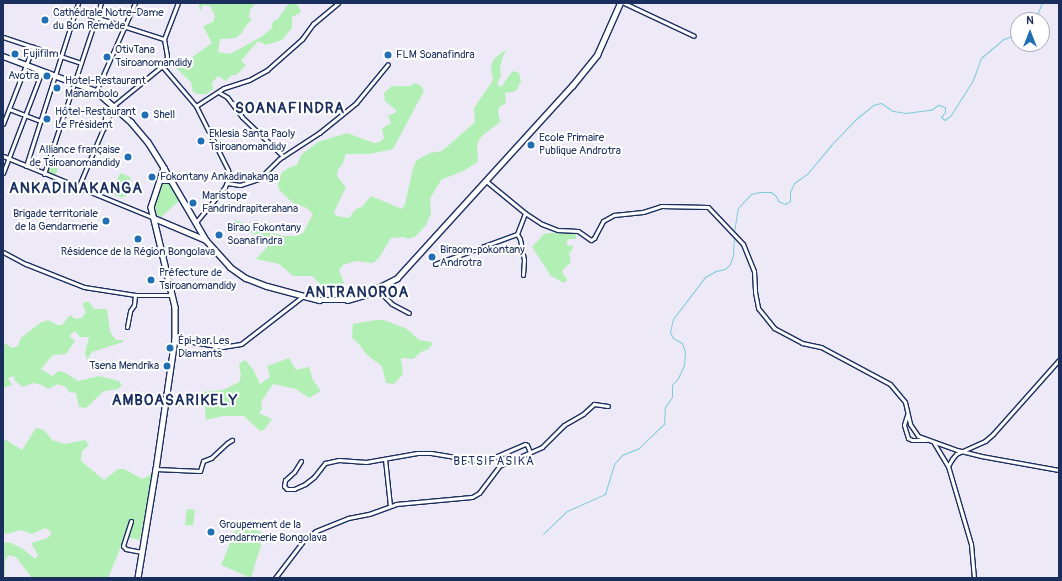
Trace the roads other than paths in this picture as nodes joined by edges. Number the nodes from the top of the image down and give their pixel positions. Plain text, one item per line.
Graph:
1 (78, 3) edge
2 (102, 3) edge
3 (135, 3) edge
4 (178, 3) edge
5 (338, 3) edge
6 (620, 3) edge
7 (624, 3) edge
8 (76, 11) junction
9 (97, 18) junction
10 (125, 26) junction
11 (694, 36) dead end
12 (3, 37) edge
13 (164, 39) junction
14 (33, 47) junction
15 (3, 56) edge
16 (61, 56) junction
17 (81, 63) junction
18 (388, 64) dead end
19 (26, 65) junction
20 (162, 66) junction
21 (42, 71) junction
22 (55, 75) junction
23 (74, 83) junction
24 (96, 91) junction
25 (220, 92) dead end
26 (114, 106) junction
27 (196, 106) junction
28 (9, 109) junction
29 (25, 115) junction
30 (41, 121) junction
31 (3, 122) edge
32 (3, 156) edge
33 (283, 156) junction
34 (8, 159) junction
35 (26, 166) junction
36 (164, 168) junction
37 (3, 173) edge
38 (44, 174) junction
39 (160, 181) junction
40 (172, 181) junction
41 (486, 181) junction
42 (227, 183) junction
43 (78, 188) junction
44 (525, 214) junction
45 (154, 218) junction
46 (196, 222) junction
47 (517, 234) junction
48 (206, 240) junction
49 (3, 252) edge
50 (435, 264) dead end
51 (523, 275) dead end
52 (377, 289) junction
53 (171, 295) junction
54 (135, 296) junction
55 (303, 296) junction
56 (409, 313) dead end
57 (127, 327) dead end
58 (175, 339) junction
59 (1059, 360) edge
60 (608, 406) dead end
61 (908, 414) junction
62 (232, 440) dead end
63 (927, 440) junction
64 (934, 442) junction
65 (530, 452) junction
66 (962, 452) junction
67 (385, 459) junction
68 (301, 460) dead end
69 (948, 466) junction
70 (156, 469) junction
71 (1059, 470) edge
72 (390, 506) junction
73 (131, 521) dead end
74 (142, 552) junction
75 (138, 578) edge
76 (275, 578) edge
77 (974, 578) edge

1 - 8 street
2 - 9 street
3 - 10 street
4 - 13 street
5 - 27 street
6 - 41 street
7 - 11 street
8 - 9 street
8 - 16 street
9 - 10 street
9 - 17 street
10 - 13 street
10 - 24 street
12 - 14 street
13 - 20 street
14 - 16 street
14 - 19 street
15 - 19 street
16 - 17 street
16 - 22 street
17 - 23 street
18 - 33 street
19 - 21 street
19 - 28 street
20 - 26 street
20 - 27 street
21 - 22 street
21 - 29 street
22 - 23 street
22 - 30 street
23 - 24 street
23 - 38 street
24 - 26 street
25 - 33 street
26 - 36 street
26 - 43 street
27 - 42 street
28 - 29 street
28 - 31 street
29 - 30 street
29 - 34 street
30 - 35 street
32 - 34 street
33 - 42 street
34 - 35 street
34 - 37 street
35 - 38 street
36 - 39 street
36 - 40 street
38 - 43 street
39 - 40 street
39 - 45 street
40 - 46 street
41 - 44 street
41 - 52 street
42 - 46 street
43 - 45 street
44 - 47 street
44 - 61 street
45 - 48 street
45 - 53 street
46 - 48 street
47 - 50 street
47 - 51 street
48 - 55 street
49 - 54 street
52 - 55 street
52 - 56 street
53 - 54 street
53 - 58 street
54 - 57 street
55 - 58 street
58 - 70 street
59 - 66 street
60 - 65 street
61 - 63 street
61 - 63 street
62 - 70 street
63 - 64 street
64 - 66 street
64 - 69 street
65 - 67 street
65 - 72 street
66 - 69 street
66 - 71 street
67 - 68 street
67 - 72 street
69 - 77 street
70 - 74 street
72 - 76 street
73 - 74 street
74 - 75 street

